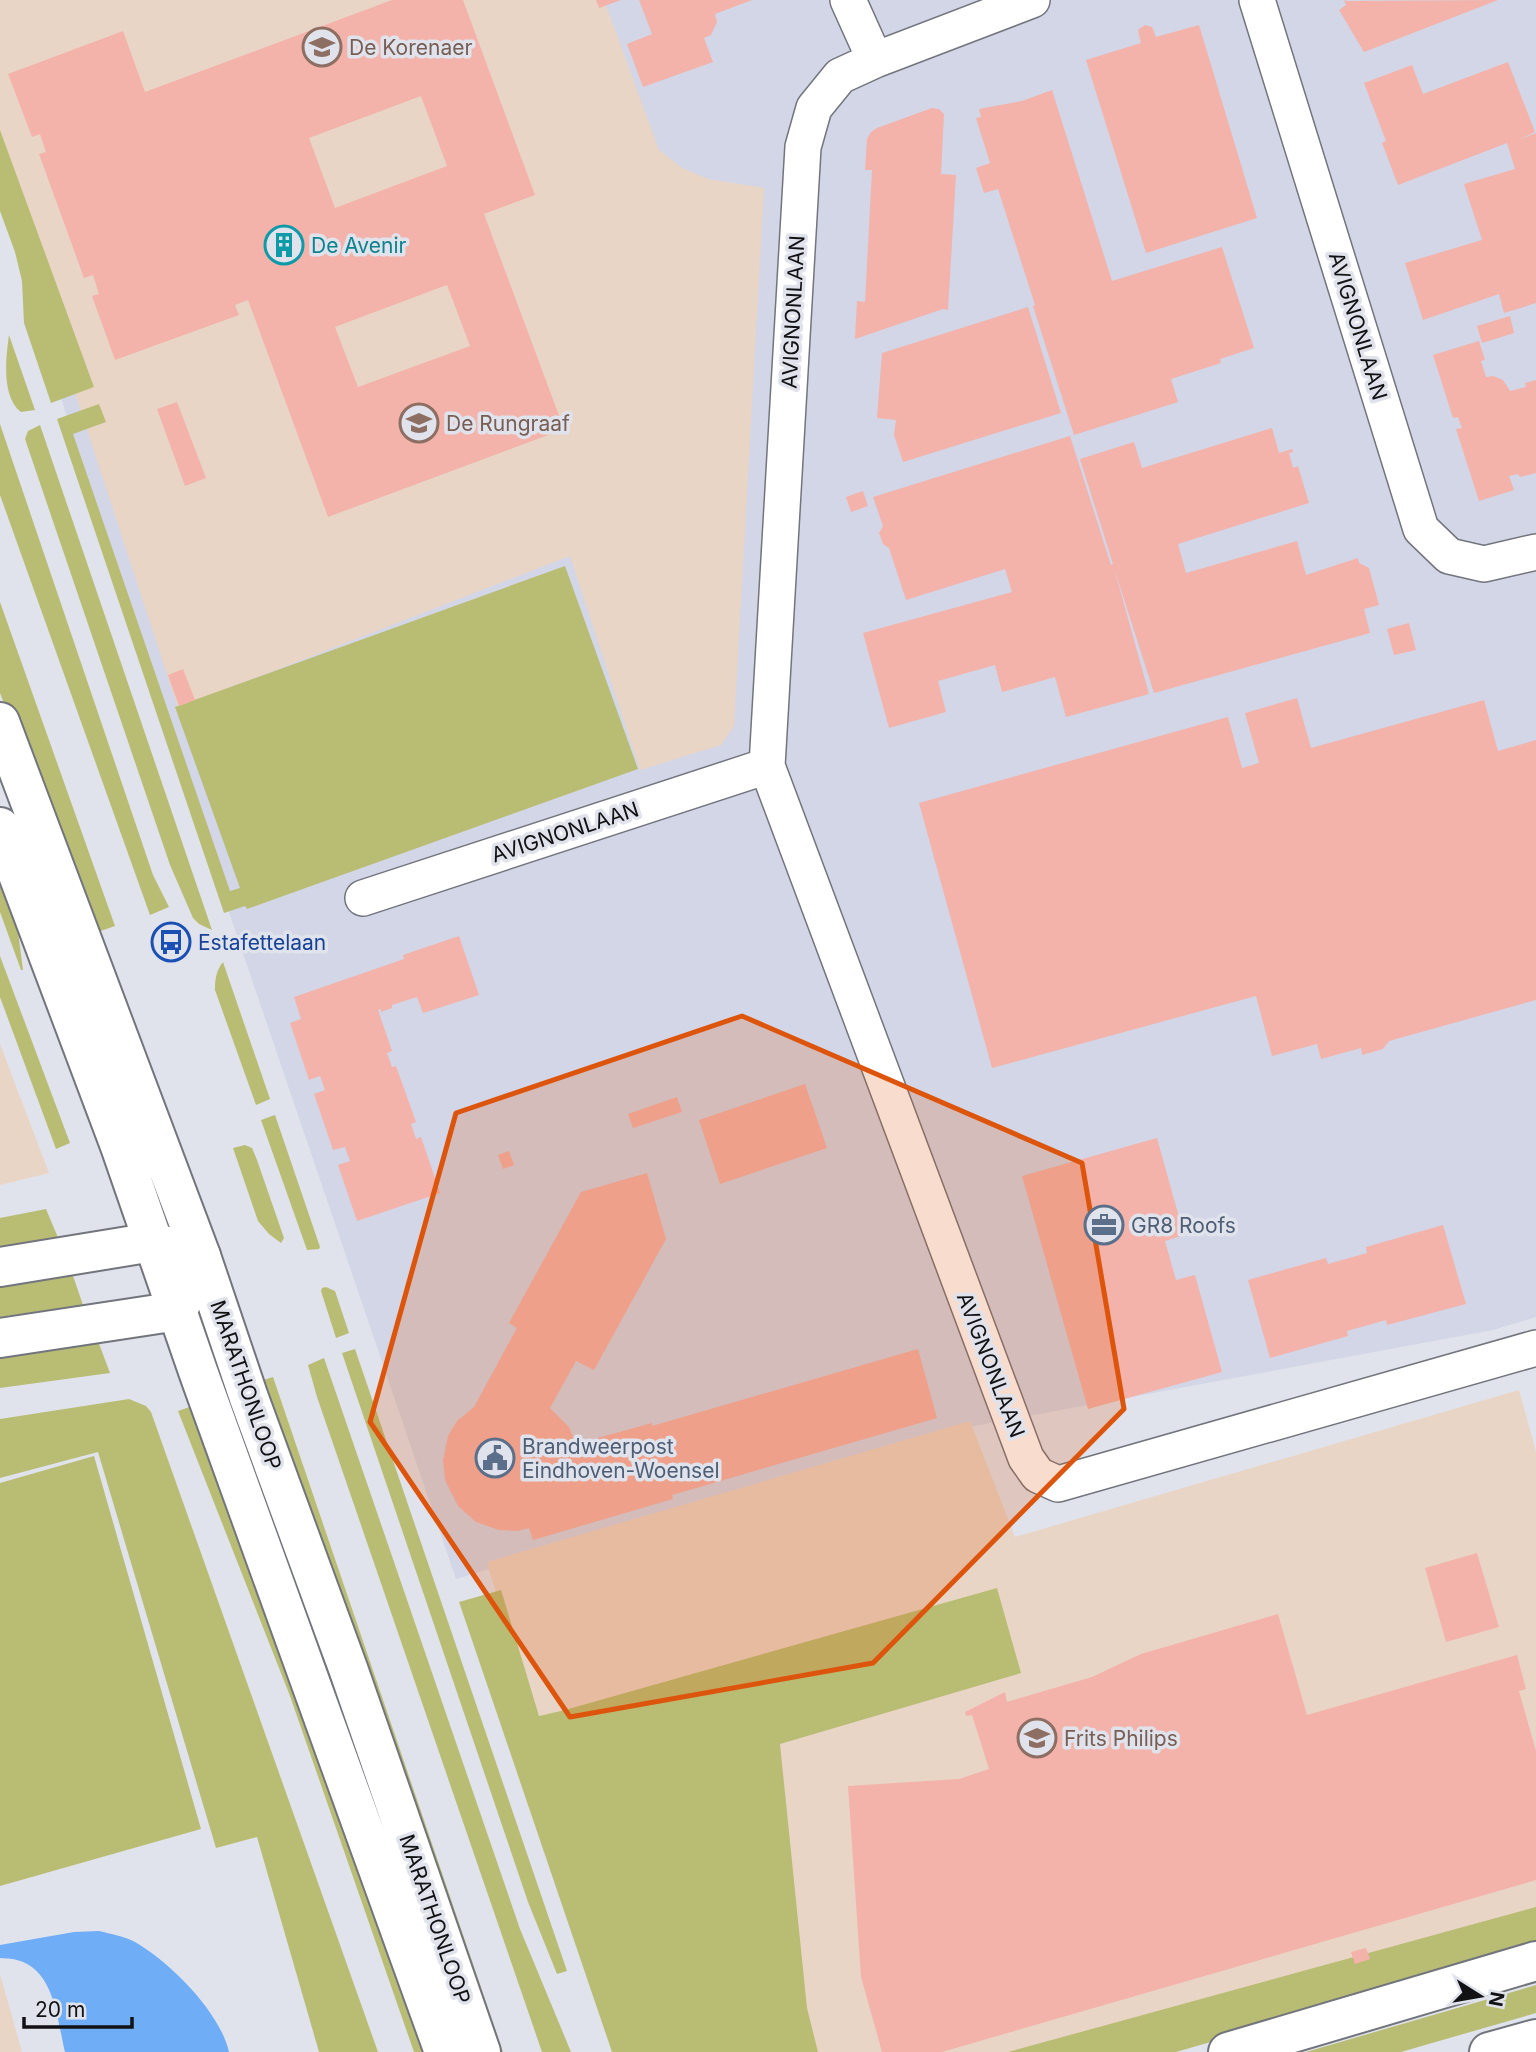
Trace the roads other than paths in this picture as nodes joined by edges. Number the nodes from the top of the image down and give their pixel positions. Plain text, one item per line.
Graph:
1 (848, 0) edge
2 (1032, 0) edge
3 (1257, 0) edge
4 (875, 60) junction
5 (1536, 552) edge
6 (0, 722) edge
7 (767, 765) junction
8 (0, 827) edge
9 (363, 898) dead end
10 (153, 1242) junction
11 (201, 1256) junction
12 (0, 1267) edge
13 (178, 1311) junction
14 (0, 1338) edge
15 (1536, 1348) edge
16 (1536, 1961) edge
17 (1536, 2039) edge
18 (444, 2052) edge
19 (481, 2052) edge
20 (1228, 2052) edge
21 (1489, 2052) edge

1 - 4 street
2 - 4 street, AVIGNONLAAN
3 - 5 street, AVIGNONLAAN
4 - 7 street, AVIGNONLAAN
6 - 11 main road, MARATHONLOOP
7 - 9 street, AVIGNONLAAN
7 - 15 street, AVIGNONLAAN
8 - 10 main road, MARATHONLOOP
10 - 11 main road
10 - 12 main road
10 - 13 main road, MARATHONLOOP
11 - 13 main road
11 - 19 main road, MARATHONLOOP
13 - 14 main road
13 - 18 main road, MARATHONLOOP
16 - 20 main road
17 - 21 main road

